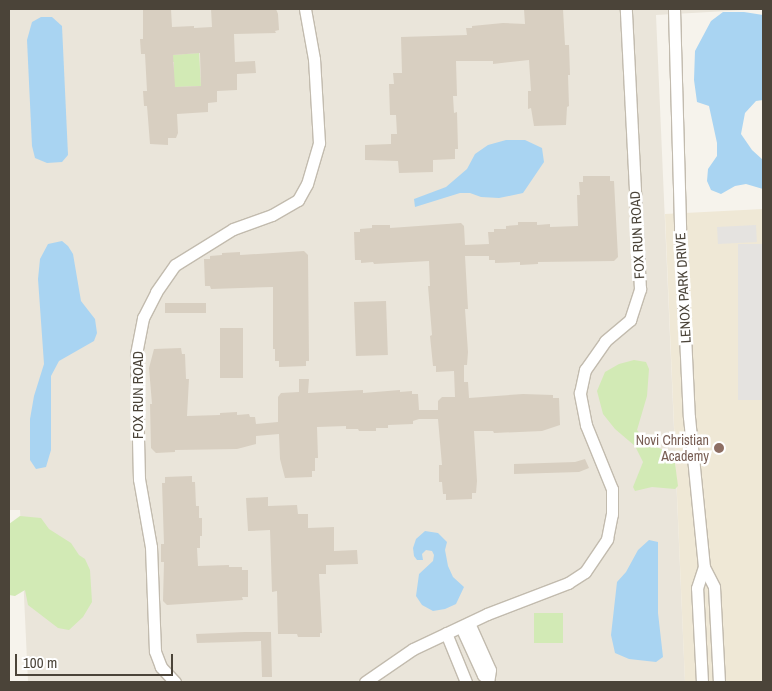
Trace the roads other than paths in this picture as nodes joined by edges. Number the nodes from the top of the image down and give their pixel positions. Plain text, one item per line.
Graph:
1 (305, 9) edge
2 (626, 9) edge
3 (674, 9) edge
4 (704, 567) junction
5 (465, 625) junction
6 (446, 634) junction
7 (718, 653) junction
8 (700, 654) junction
9 (488, 680) edge
10 (175, 682) edge
11 (365, 682) edge
12 (466, 682) edge
13 (702, 682) edge
14 (719, 682) edge

1 - 10 street, FOX RUN ROAD
2 - 5 street, FOX RUN ROAD
3 - 4 street, LENOX PARK DRIVE
4 - 7 street, LENOX PARK DRIVE
4 - 8 street, LENOX PARK DRIVE
5 - 6 street, FOX RUN ROAD
5 - 9 street
6 - 11 street, FOX RUN ROAD
6 - 12 street
7 - 8 street
7 - 14 street, LENOX PARK DRIVE
8 - 13 street, LENOX PARK DRIVE

